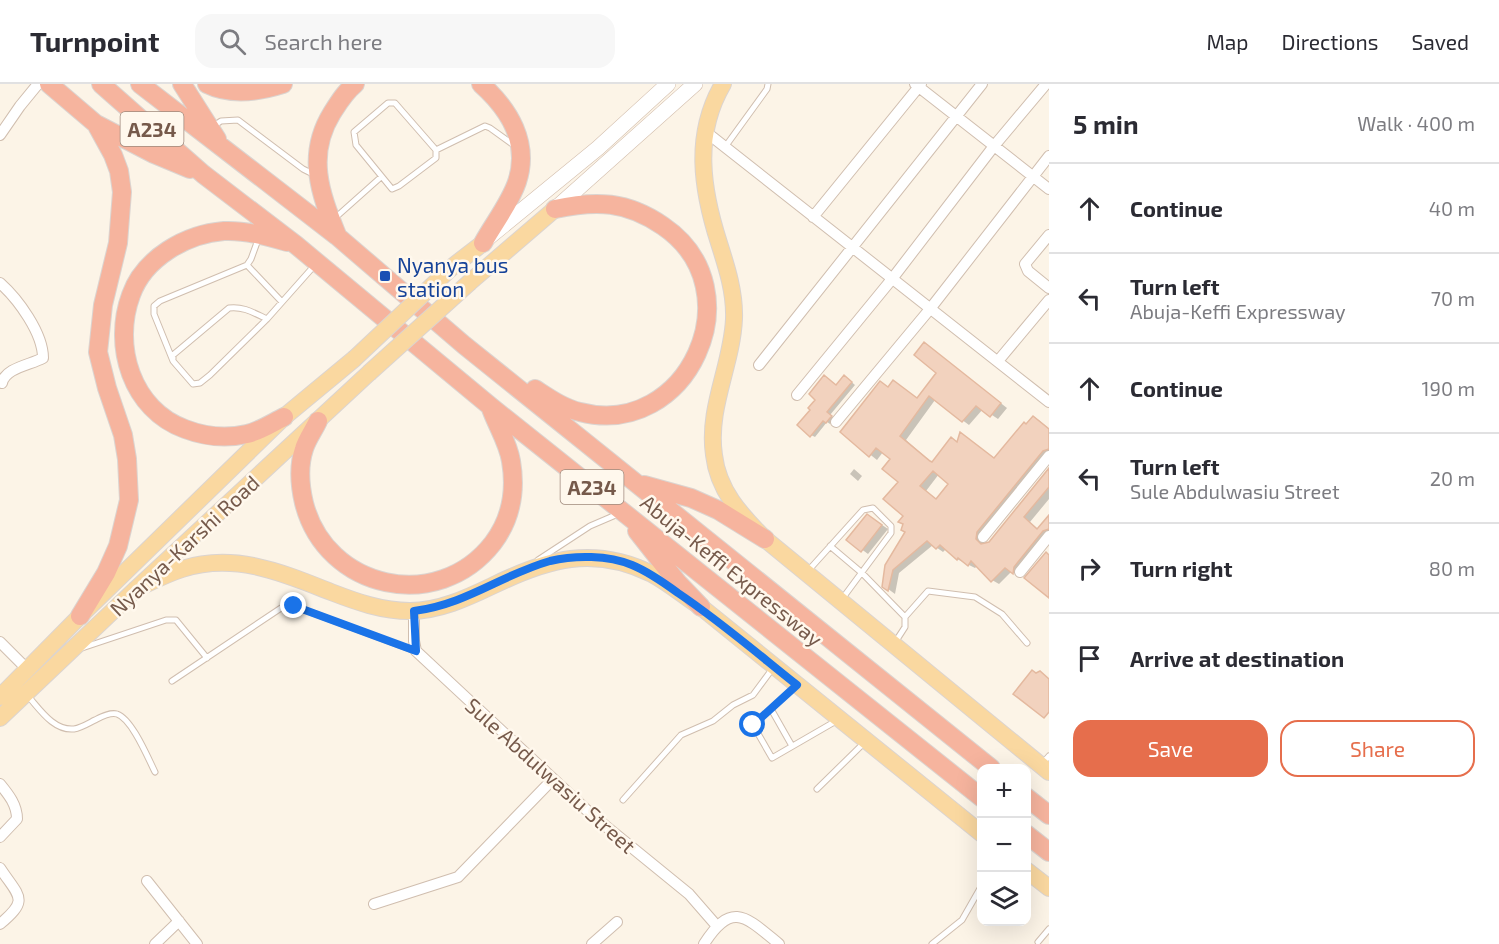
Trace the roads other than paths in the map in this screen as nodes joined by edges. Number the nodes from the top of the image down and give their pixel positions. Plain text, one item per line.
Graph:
1 (38, 84) edge
2 (49, 84) edge
3 (101, 84) edge
4 (140, 84) edge
5 (182, 84) edge
6 (355, 84) edge
7 (481, 84) edge
8 (668, 84) edge
9 (695, 84) edge
10 (723, 84) edge
11 (768, 84) edge
12 (982, 84) edge
13 (1046, 84) edge
14 (210, 85) edge
15 (279, 85) edge
16 (918, 85) edge
17 (957, 117) junction
18 (96, 124) junction
19 (211, 128) junction
20 (706, 132) junction
21 (0, 135) edge
22 (994, 146) junction
23 (724, 147) junction
24 (223, 148) junction
25 (436, 150) junction
26 (522, 150) junction
27 (1049, 156) edge
28 (203, 174) junction
29 (319, 176) junction
30 (381, 177) junction
31 (1033, 177) junction
32 (1049, 189) edge
33 (555, 209) junction
34 (813, 217) junction
35 (334, 229) junction
36 (260, 235) junction
37 (1049, 235) edge
38 (483, 243) junction
39 (296, 244) junction
40 (852, 247) junction
41 (317, 262) junction
42 (247, 264) junction
43 (892, 279) junction
44 (0, 283) edge
45 (1049, 288) edge
46 (1049, 300) edge
47 (282, 302) junction
48 (930, 309) junction
49 (267, 319) junction
50 (464, 345) junction
51 (173, 361) junction
52 (998, 361) junction
53 (759, 365) dead end
54 (2, 383) dead end
55 (797, 395) dead end
56 (1049, 402) edge
57 (490, 406) junction
58 (284, 417) junction
59 (318, 421) junction
60 (836, 422) dead end
61 (1049, 456) edge
62 (636, 483) junction
63 (624, 512) junction
64 (1049, 536) edge
65 (983, 537) dead end
66 (765, 539) junction
67 (830, 546) junction
68 (524, 570) junction
69 (1020, 572) dead end
70 (806, 573) junction
71 (862, 573) junction
72 (136, 589) junction
73 (840, 602) junction
74 (701, 607) junction
75 (414, 611) junction
76 (80, 616) junction
77 (905, 617) junction
78 (0, 642) edge
79 (1027, 643) dead end
80 (893, 645) junction
81 (416, 651) junction
82 (69, 652) junction
83 (207, 658) junction
84 (774, 667) junction
85 (28, 670) junction
86 (172, 681) dead end
87 (797, 685) junction
88 (26, 694) junction
89 (0, 697) edge
90 (771, 709) junction
91 (0, 718) edge
92 (839, 719) junction
93 (867, 741) junction
94 (792, 746) junction
95 (986, 764) edge
96 (1046, 765) edge
97 (155, 772) dead end
98 (553, 778) junction
99 (0, 784) edge
100 (817, 789) dead end
101 (977, 795) edge
102 (623, 800) dead end
103 (1031, 801) edge
104 (1049, 815) edge
105 (977, 831) edge
106 (0, 837) edge
107 (1031, 838) edge
108 (1049, 852) edge
109 (0, 868) edge
110 (1029, 872) edge
111 (147, 881) dead end
112 (1049, 888) edge
113 (977, 892) edge
114 (374, 904) dead end
115 (179, 921) junction
116 (617, 922) dead end
117 (0, 924) edge
118 (716, 925) junction
119 (1049, 929) edge
120 (1038, 942) dead end
121 (155, 944) edge
122 (197, 944) edge
123 (592, 944) edge
124 (704, 944) edge
125 (779, 944) edge
126 (932, 944) edge

1 - 21 street
2 - 18 highway, Abuja-Keffi Expressway
3 - 28 highway, Abuja-Keffi Expressway / A234
4 - 24 highway, Abuja-Keffi Expressway / A234
5 - 19 highway, Abuja-Keffi Expressway
6 - 29 highway
7 - 26 highway
8 - 38 street
9 - 33 street
10 - 20 main road, Abuja-Keffi Expressway
11 - 23 lane
12 - 17 street
13 - 22 street
14 - 15 highway
16 - 17 street
16 - 34 street
17 - 22 street
17 - 40 street
18 - 28 highway, Abuja-Keffi Expressway
18 - 76 highway
19 - 24 highway, Abuja-Keffi Expressway
19 - 29 lane
20 - 23 street
20 - 66 main road, Abuja-Keffi Expressway
22 - 31 street
22 - 43 street
23 - 34 street
24 - 35 highway, Abuja-Keffi Expressway / A234
25 - 26 lane
25 - 30 lane
25 - 30 lane
26 - 38 highway
27 - 31 street
28 - 39 highway, Abuja-Keffi Expressway / A234
29 - 35 highway
30 - 35 lane
31 - 32 street
31 - 48 street
33 - 50 highway
33 - 59 main road, Nyanya-Karshi Road, bridge
34 - 40 street
35 - 50 highway, Abuja-Keffi Expressway / A234
36 - 39 highway
36 - 42 lane
36 - 58 highway
37 - 45 street
38 - 58 main road, Nyanya-Karshi Road, bridge
39 - 41 highway, Abuja-Keffi Expressway / A234
40 - 43 street
40 - 53 street
41 - 47 lane
41 - 57 highway, Abuja-Keffi Expressway / A234
42 - 47 lane
42 - 51 lane
43 - 48 street
43 - 55 street
44 - 54 street
46 - 52 street
47 - 49 lane
48 - 52 street
48 - 60 street
49 - 51 lane
49 - 51 lane
50 - 62 highway, Abuja-Keffi Expressway / A234
52 - 56 street
57 - 59 highway
57 - 63 highway, Abuja-Keffi Expressway / A234
58 - 76 main road, Nyanya-Karshi Road
59 - 72 main road, Nyanya-Karshi Road
61 - 65 street
62 - 66 highway
62 - 95 highway, Abuja-Keffi Expressway / A234
63 - 68 lane
63 - 74 highway
63 - 101 highway, Abuja-Keffi Expressway / A234
64 - 69 street
66 - 70 main road, Abuja-Keffi Expressway
67 - 70 lane
67 - 71 lane
67 - 71 lane
68 - 74 main road
68 - 75 main road
70 - 73 main road, Abuja-Keffi Expressway
71 - 73 lane
71 - 77 lane
72 - 75 main road
72 - 82 main road, Nyanya-Karshi Road
73 - 80 main road, Abuja-Keffi Expressway
74 - 84 main road
75 - 81 street
76 - 85 main road, Nyanya-Karshi Road
77 - 79 lane
77 - 80 lane
78 - 85 street
80 - 96 main road, Abuja-Keffi Expressway
81 - 83 lane
81 - 98 street, Sule Abdulwasiu Street
82 - 83 lane
82 - 88 main road, Nyanya-Karshi Road
83 - 86 lane
84 - 87 main road
84 - 102 lane
85 - 89 main road, Nyanya-Karshi Road
87 - 90 lane
87 - 92 main road
88 - 91 main road, Nyanya-Karshi Road
88 - 97 lane
90 - 94 lane
90 - 94 lane
92 - 93 main road
92 - 94 lane
93 - 100 lane
93 - 105 main road
98 - 114 street
98 - 118 street, Sule Abdulwasiu Street
99 - 106 street
103 - 104 highway
107 - 108 highway
109 - 117 street
110 - 112 main road
111 - 115 street
113 - 126 lane
115 - 121 street
115 - 122 street
116 - 123 street
118 - 124 street
118 - 125 street
119 - 120 lane

